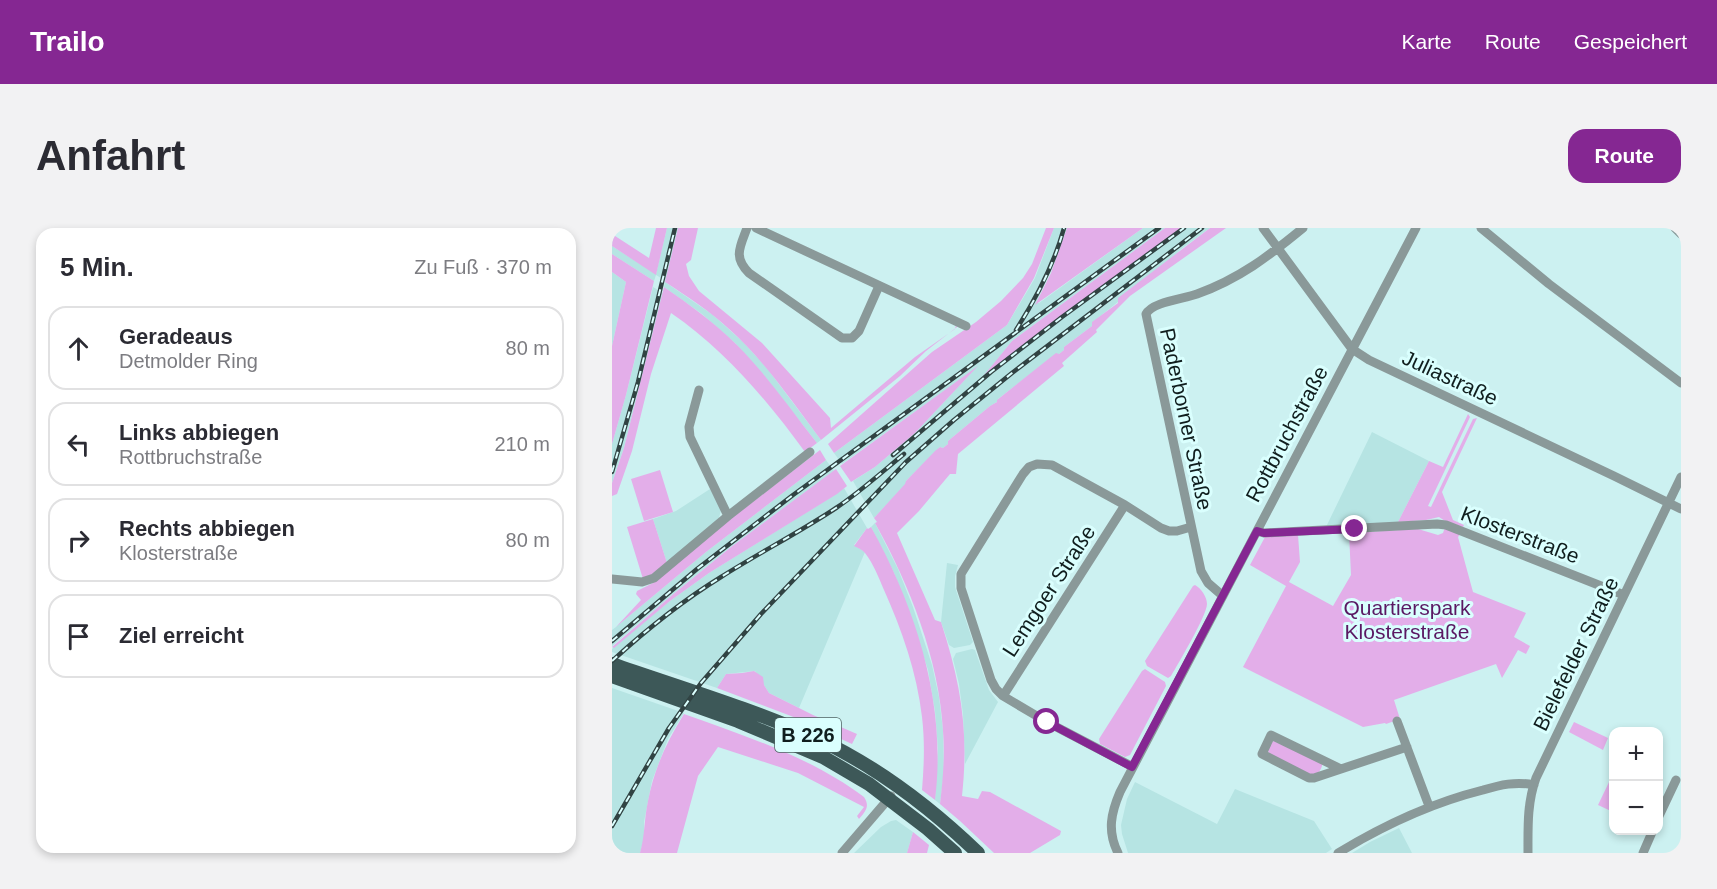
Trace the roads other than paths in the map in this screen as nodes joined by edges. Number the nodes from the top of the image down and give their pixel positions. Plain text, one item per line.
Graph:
1 (747, 228) edge
2 (756, 228) edge
3 (1263, 228) edge
4 (1303, 228) edge
5 (1416, 228) edge
6 (1481, 228) edge
7 (1675, 228) edge
8 (1681, 234) edge
9 (1278, 249) junction
10 (879, 286) junction
11 (966, 326) dead end
12 (1352, 349) junction
13 (1681, 383) edge
14 (699, 390) dead end
15 (810, 452) dead end
16 (1681, 477) edge
17 (1669, 502) junction
18 (1125, 505) junction
19 (1681, 509) edge
20 (728, 516) junction
21 (1191, 527) junction
22 (1257, 531) junction
23 (612, 579) edge
24 (1624, 595) junction
25 (1222, 596) junction
26 (612, 664) edge
27 (612, 676) edge
28 (1003, 696) junction
29 (1397, 721) dead end
30 (1407, 747) junction
31 (1132, 767) junction
32 (1341, 769) junction
33 (1676, 780) dead end
34 (1534, 785) junction
35 (898, 786) junction
36 (889, 799) junction
37 (1430, 806) junction
38 (1663, 809) edge
39 (1651, 835) edge
40 (842, 853) edge
41 (955, 853) edge
42 (978, 853) edge
43 (1118, 853) edge
44 (1338, 853) edge
45 (1528, 853) edge
46 (1642, 853) edge

1 - 10 street
2 - 10 street
3 - 9 street, Juliastraße
4 - 9 street, Paderborner Straße
5 - 12 street, Rottbruchstraße
6 - 13 street
7 - 8 street
9 - 12 street, Juliastraße
9 - 21 street, Paderborner Straße
10 - 11 street
12 - 17 street, Juliastraße
12 - 22 street, Rottbruchstraße
14 - 20 street
15 - 20 street
16 - 17 street, Bielefelder Straße
17 - 19 street, Juliastraße
17 - 24 street, Bielefelder Straße
18 - 21 street
18 - 28 street, Lemgoer Straße
18 - 28 street
20 - 23 street
21 - 25 street, Paderborner Straße
22 - 24 street, Klosterstraße
22 - 25 street, Rottbruchstraße
24 - 34 street, Bielefelder Straße
25 - 31 street, Rottbruchstraße
26 - 35 main road, B 226
27 - 36 main road, B 226
28 - 31 street
29 - 30 street
30 - 32 street
30 - 37 street
31 - 43 street, Rottbruchstraße
32 - 32 street
33 - 38 street
34 - 37 street
34 - 45 street, Bielefelder Straße
35 - 36 street
35 - 42 main road, B 226
36 - 40 street
36 - 41 main road, B 226
37 - 44 street
39 - 46 street

